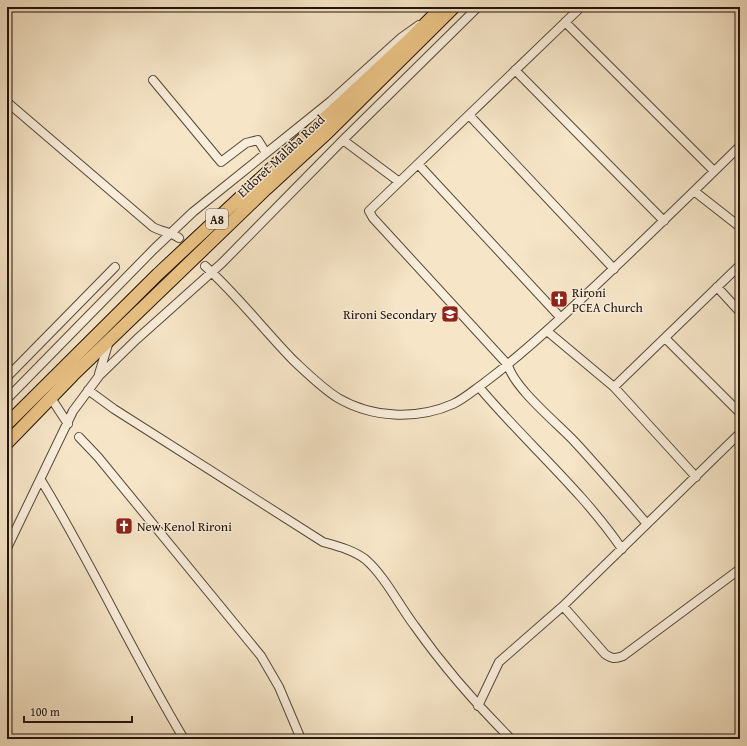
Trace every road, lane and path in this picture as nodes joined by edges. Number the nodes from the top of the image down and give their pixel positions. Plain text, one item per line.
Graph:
1 (437, 7) edge
2 (442, 7) edge
3 (454, 7) edge
4 (478, 7) edge
5 (581, 7) edge
6 (565, 22) junction
7 (515, 70) junction
8 (153, 80) dead end
9 (7, 102) edge
10 (469, 115) junction
11 (343, 140) junction
12 (740, 146) edge
13 (266, 152) junction
14 (418, 164) junction
15 (714, 171) junction
16 (398, 181) junction
17 (694, 191) junction
18 (664, 221) junction
19 (740, 227) edge
20 (171, 233) junction
21 (179, 238) tunnel mouth
22 (740, 265) edge
23 (205, 266) tunnel mouth
24 (115, 267) dead end
25 (614, 269) junction
26 (212, 272) junction
27 (717, 287) junction
28 (740, 312) edge
29 (561, 318) junction
30 (547, 331) junction
31 (665, 338) junction
32 (110, 340) junction
33 (508, 365) junction
34 (99, 376) junction
35 (7, 377) edge
36 (479, 387) junction
37 (614, 387) junction
38 (88, 390) junction
39 (51, 398) junction
40 (7, 399) edge
41 (740, 413) edge
42 (7, 424) edge
43 (68, 424) junction
44 (740, 434) edge
45 (79, 437) dead end
46 (7, 443) edge
47 (696, 477) junction
48 (41, 480) junction
49 (647, 524) junction
50 (7, 548) edge
51 (622, 549) junction
52 (740, 569) edge
53 (563, 606) junction
54 (478, 706) junction
55 (184, 739) edge
56 (301, 739) edge
57 (511, 739) edge

1 - 13 street, Eldoret-Malaba Road
2 - 42 highway, Eldoret-Malaba Road / A8
3 - 32 highway, Eldoret-Malaba Road / A8
4 - 11 street
5 - 6 street
6 - 7 street
6 - 15 street
7 - 10 street
7 - 18 street
8 - 13 street
9 - 20 street
10 - 14 street
10 - 25 street
11 - 16 street
11 - 26 street
12 - 15 street
13 - 20 street, Eldoret-Malaba Road
14 - 16 street
14 - 29 street
15 - 17 street
16 - 33 street
17 - 18 street
17 - 19 street
18 - 25 street
20 - 21 street
20 - 40 street, Eldoret-Malaba Road
22 - 27 street
23 - 26 street
24 - 35 street
25 - 29 street
26 - 34 street
26 - 36 street
27 - 28 street
27 - 31 street
29 - 30 street
30 - 33 street
30 - 37 street
31 - 37 street
31 - 41 street
32 - 34 street
32 - 39 highway, Eldoret-Malaba Road / A8
33 - 36 street
33 - 49 street
34 - 38 street
36 - 51 street
37 - 47 street
38 - 43 street
38 - 54 street
39 - 43 street
39 - 46 highway, Eldoret-Malaba Road / A8
43 - 48 street
44 - 47 street
45 - 56 street
47 - 49 street
48 - 50 street
48 - 55 street
49 - 51 street
51 - 53 street
52 - 53 street
53 - 54 street
54 - 57 street

